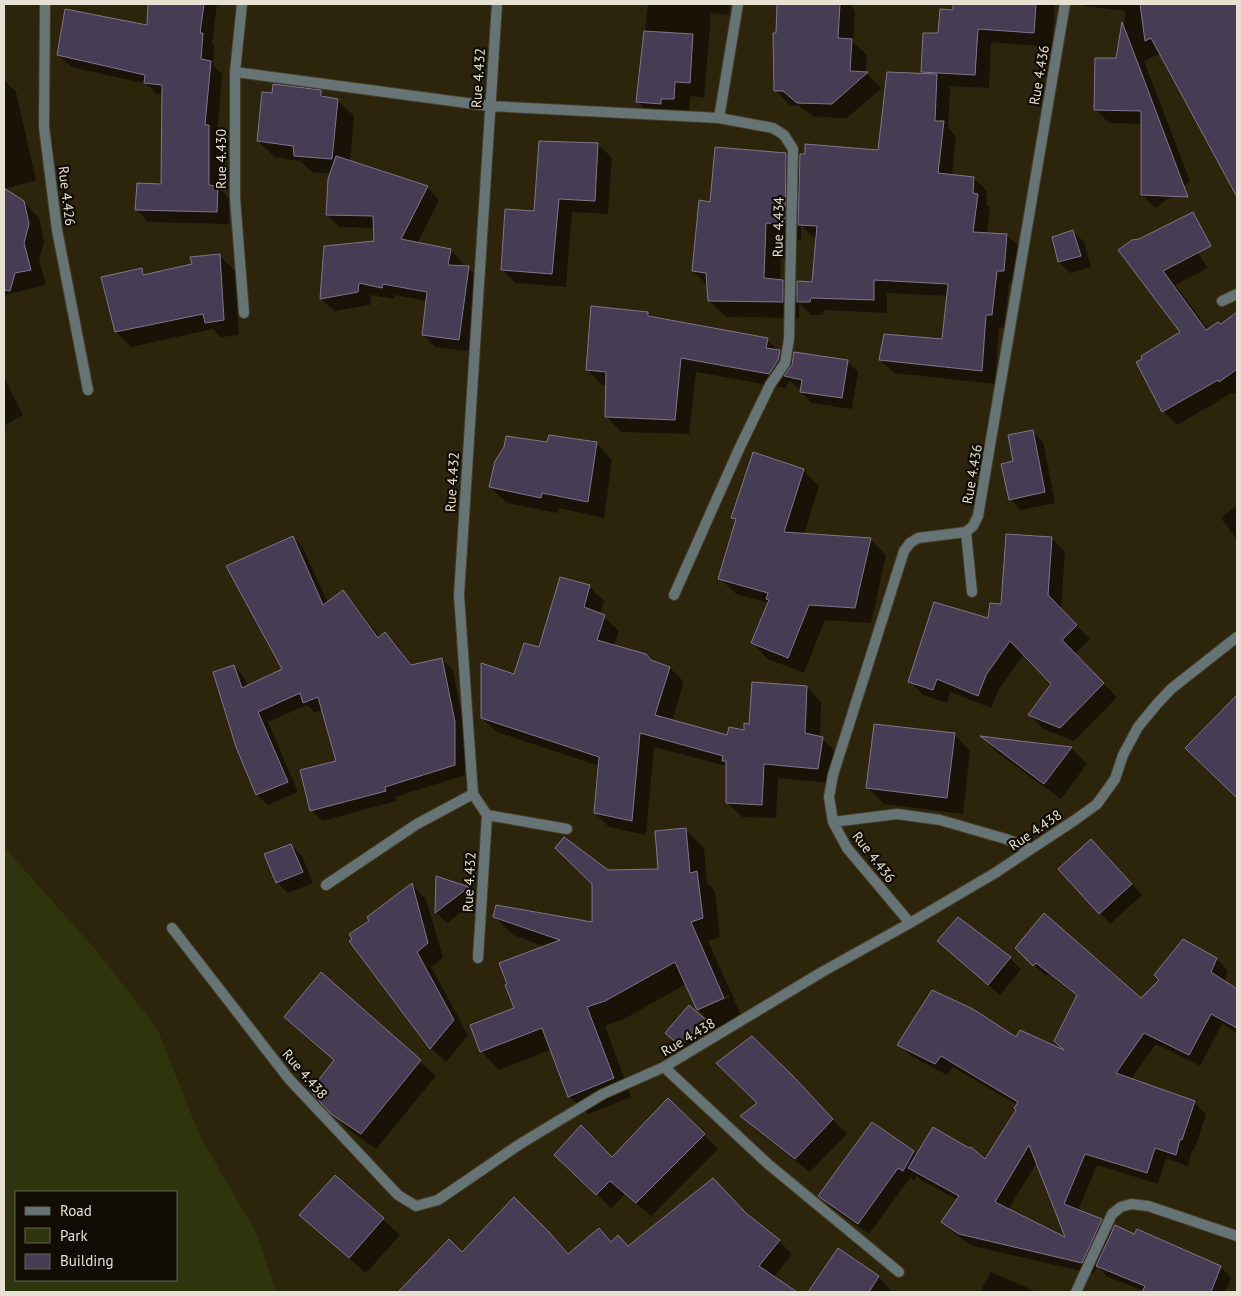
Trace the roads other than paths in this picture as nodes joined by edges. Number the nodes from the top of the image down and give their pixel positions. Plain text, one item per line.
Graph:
1 (45, 4) edge
2 (242, 4) edge
3 (497, 4) edge
4 (738, 4) edge
5 (1065, 4) edge
6 (235, 72) junction
7 (490, 106) junction
8 (720, 118) junction
9 (1237, 294) edge
10 (1222, 301) dead end
11 (244, 313) dead end
12 (88, 390) dead end
13 (966, 532) junction
14 (972, 592) dead end
15 (674, 595) dead end
16 (1237, 637) edge
17 (473, 794) junction
18 (487, 815) junction
19 (832, 822) junction
20 (567, 829) dead end
21 (1031, 849) junction
22 (326, 885) dead end
23 (910, 923) junction
24 (172, 928) dead end
25 (478, 958) dead end
26 (664, 1067) junction
27 (1237, 1236) edge
28 (899, 1272) dead end
29 (1076, 1292) edge

1 - 12 street, Rue 4.426
2 - 6 street, Rue 4.430
3 - 7 street, Rue 4.432
4 - 8 street
5 - 13 street, Rue 4.436
6 - 7 street, Rue 4.434
6 - 11 street, Rue 4.430
7 - 8 street, Rue 4.434
7 - 17 street, Rue 4.432
8 - 15 street, Rue 4.434
9 - 10 street
13 - 14 street
13 - 19 street, Rue 4.436
16 - 21 street, Rue 4.438
17 - 18 street, Rue 4.432
17 - 22 street
18 - 20 street
18 - 25 street, Rue 4.432
19 - 21 street
19 - 23 street, Rue 4.436
21 - 23 street, Rue 4.438
23 - 26 street, Rue 4.438
24 - 26 street, Rue 4.438
26 - 28 street
27 - 29 street

